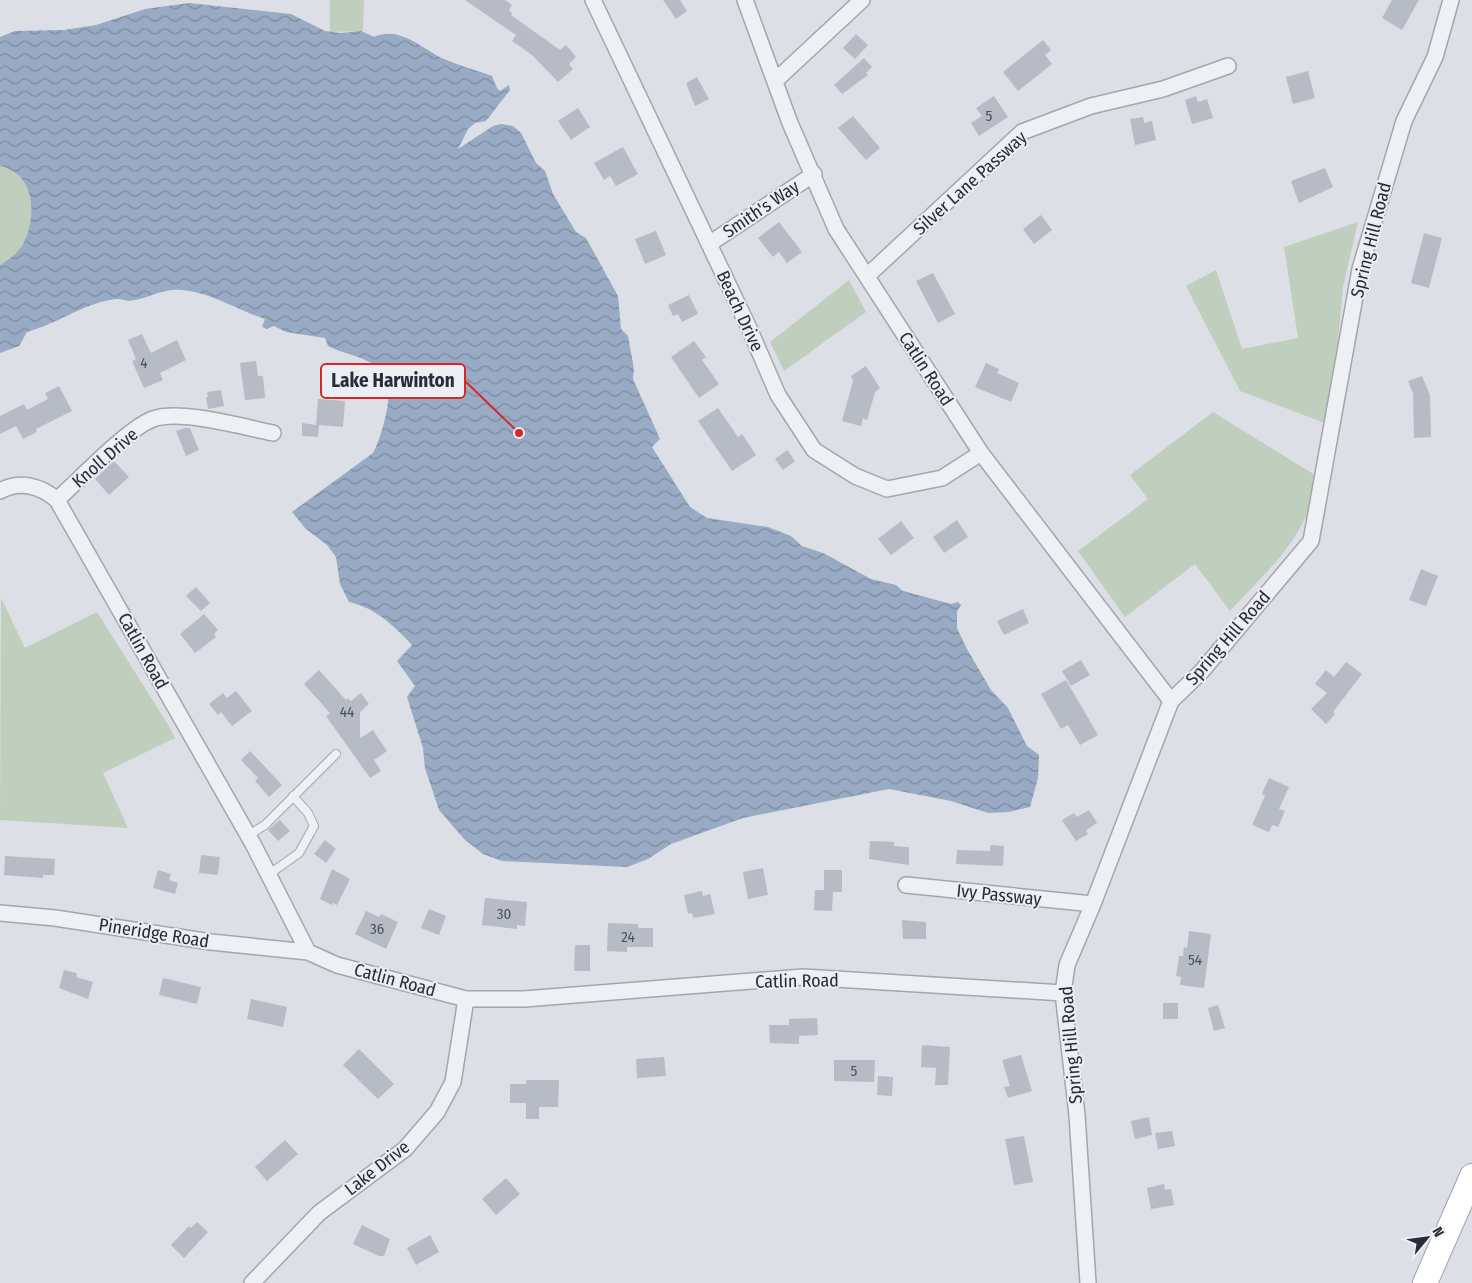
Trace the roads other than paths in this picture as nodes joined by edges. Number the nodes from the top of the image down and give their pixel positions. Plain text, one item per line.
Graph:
1 (593, 0) edge
2 (745, 0) edge
3 (862, 0) edge
4 (1452, 0) edge
5 (1228, 66) dead end
6 (775, 81) junction
7 (814, 174) junction
8 (708, 244) junction
9 (867, 276) junction
10 (273, 433) dead end
11 (981, 453) junction
12 (0, 491) edge
13 (57, 500) junction
14 (1171, 700) junction
15 (336, 754) dead end
16 (293, 796) junction
17 (247, 836) junction
18 (268, 875) junction
19 (906, 885) dead end
20 (1093, 904) junction
21 (0, 913) edge
22 (308, 952) junction
23 (1063, 993) junction
24 (466, 999) junction
25 (1472, 1176) edge
26 (252, 1283) edge
27 (1088, 1283) edge
28 (1425, 1283) edge

1 - 8 street, Beach Drive
2 - 6 street, Catlin Road
3 - 6 street
4 - 14 street, Spring Hill Road
5 - 9 street, Silver Lane Passway
6 - 7 street, Catlin Road
7 - 8 street, Smith's Way
7 - 9 street, Catlin Road
8 - 11 street, Beach Drive
9 - 11 street, Catlin Road
10 - 13 street, Knoll Drive
11 - 14 street, Catlin Road
12 - 13 street
13 - 17 street, Catlin Road
14 - 20 street, Spring Hill Road
15 - 16 lane
16 - 17 lane
16 - 18 lane
17 - 18 street, Catlin Road
18 - 22 street, Catlin Road
19 - 20 street, Ivy Passway
20 - 23 street, Spring Hill Road
21 - 22 street, Pineridge Road
22 - 24 street, Catlin Road
23 - 24 street, Catlin Road
23 - 27 street, Spring Hill Road
24 - 26 street, Lake Drive
25 - 28 main road

